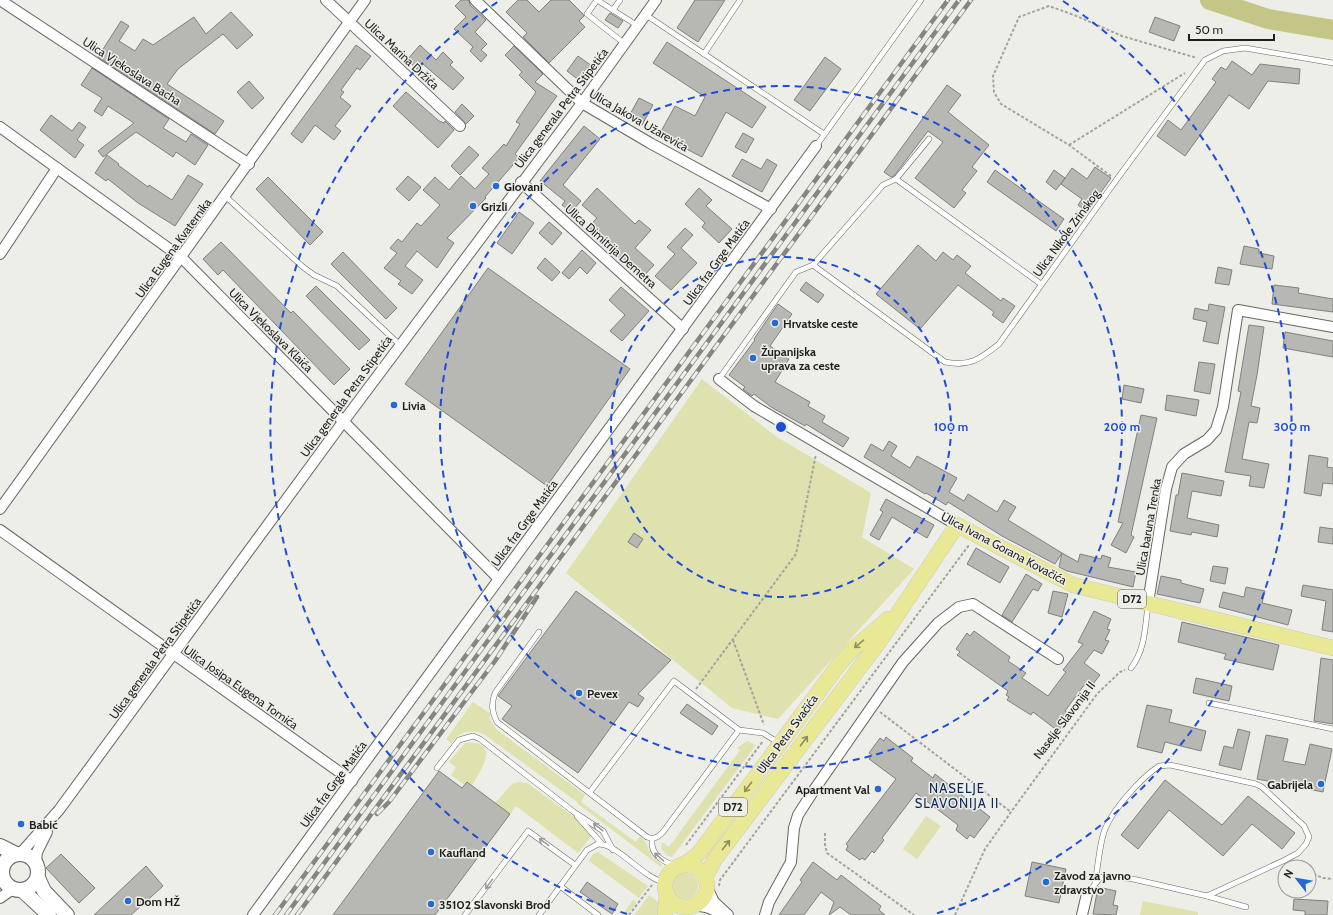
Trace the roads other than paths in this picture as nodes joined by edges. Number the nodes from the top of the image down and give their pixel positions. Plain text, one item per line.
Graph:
1 (0, 0) edge
2 (326, 0) edge
3 (364, 0) edge
4 (475, 0) edge
5 (597, 0) edge
6 (620, 0) edge
7 (656, 0) edge
8 (740, 0) edge
9 (921, 0) edge
10 (613, 10) junction
11 (646, 15) junction
12 (349, 22) junction
13 (638, 26) junction
14 (625, 44) junction
15 (704, 54) junction
16 (1333, 63) edge
17 (582, 103) junction
18 (460, 126) dead end
19 (0, 128) edge
20 (824, 134) junction
21 (928, 138) dead end
22 (816, 146) joint
23 (249, 164) junction
24 (57, 168) junction
25 (896, 179) junction
26 (521, 182) junction
27 (226, 196) junction
28 (771, 209) junction
29 (0, 254) edge
30 (182, 258) junction
31 (813, 265) junction
32 (1041, 284) junction
33 (1333, 327) edge
34 (683, 329) junction
35 (400, 345) junction
36 (719, 379) joint
37 (343, 422) junction
38 (0, 509) edge
39 (957, 525) junction
40 (0, 530) edge
41 (499, 579) junction
42 (1148, 603) junction
43 (899, 610) junction
44 (539, 632) dead end
45 (1326, 643) edge
46 (1333, 648) edge
47 (173, 655) junction
48 (1058, 659) dead end
49 (1131, 668) road end
50 (1209, 703) dead end
51 (1333, 729) edge
52 (739, 730) junction
53 (780, 744) junction
54 (437, 768) dead end
55 (352, 781) junction
56 (590, 792) junction
57 (59, 810) junction
58 (574, 812) junction
59 (652, 839) junction
60 (602, 844) junction
61 (0, 846) edge
62 (613, 850) junction
63 (18, 854) junction
64 (36, 862) junction
65 (575, 865) junction
66 (680, 866) junction
67 (1, 873) edge
68 (38, 878) junction
69 (1095, 883) junction
70 (710, 885) junction
71 (560, 886) junction
72 (663, 886) junction
73 (20, 890) junction
74 (1087, 894) joint
75 (1208, 896) junction
76 (0, 898) edge
77 (690, 906) junction
78 (1246, 907) dead end
79 (49, 915) edge
80 (67, 915) edge
81 (253, 915) edge
82 (465, 915) edge
83 (539, 915) edge
84 (598, 915) edge
85 (665, 915) edge
86 (673, 915) edge
87 (727, 915) edge
88 (765, 915) edge
89 (1082, 915) edge

1 - 23 street, Ulica Vjekoslava Bacha
2 - 12 street, Ulica Marina Držića
3 - 12 street, Ulica Eugena Kvaternika
4 - 17 street, Ulica Jakova Užarevića
5 - 10 lane
5 - 14 lane
6 - 10 lane
7 - 11 street, Ulica generala Petra Stipetića
8 - 15 lane
9 - 20 lane
10 - 13 lane
11 - 13 street, Ulica generala Petra Stipetića
11 - 15 lane
12 - 18 street, Ulica Marina Držića
12 - 23 street, Ulica Eugena Kvaternika
13 - 14 street, Ulica generala Petra Stipetića
14 - 17 street, Ulica generala Petra Stipetića
15 - 20 lane
16 - 32 lane, Ulica Nikole Zrinskog
17 - 26 street, Ulica generala Petra Stipetića
17 - 28 street, Ulica Jakova Užarevića
19 - 24 street, Ulica Vjekoslava Klaića
20 - 22 lane
21 - 25 lane
22 - 28 street, Ulica fra Grge Matića
23 - 27 street, Ulica Eugena Kvaternika
24 - 29 street
24 - 30 street, Ulica Vjekoslava Klaića
25 - 31 lane
25 - 32 lane
26 - 34 street, Ulica Dimitrija Demetra
26 - 35 street, Ulica generala Petra Stipetića
27 - 30 street, Ulica Eugena Kvaternika
27 - 35 lane
28 - 34 street, Ulica fra Grge Matića
30 - 37 street, Ulica Vjekoslava Klaića
30 - 38 street, Ulica Eugena Kvaternika
31 - 32 lane, Ulica Nikole Zrinskog
31 - 36 lane
33 - 42 street, Ulica baruna Trenka
34 - 41 street, Ulica fra Grge Matića
35 - 37 street, Ulica generala Petra Stipetića
36 - 39 street, Ulica Ivana Gorana Kovačića
37 - 41 street, Ulica Vjekoslava Klaića
37 - 47 street, Ulica generala Petra Stipetića
39 - 42 main road, Ulica Ivana Gorana Kovačića / D72
39 - 43 main road, Ulica Petra Svačića / D72
40 - 47 street, Ulica Josipa Eugena Tomića
41 - 55 street, Ulica fra Grge Matića
42 - 45 main road, Ulica Ivana Gorana Kovačića / D72
42 - 49 lane
43 -> 53 main road, Ulica Petra Svačića / D72
70 -> 43 main road, Ulica Petra Svačića / D72
44 - 56 lane
45 - 46 main road, Ulica Ivana Gorana Kovačića / D72
47 - 55 street, Ulica Josipa Eugena Tomića
47 - 57 street, Ulica generala Petra Stipetića
48 - 88 street
50 - 51 lane
52 - 53 lane
52 - 56 lane
52 - 59 lane
53 -> 66 main road, Ulica Petra Svačića / D72
54 - 58 lane
55 - 81 street, Ulica fra Grge Matića
56 - 59 lane
57 - 63 street, Ulica generala Petra Stipetića
57 - 64 street, Ulica generala Petra Stipetića
58 - 60 lane
62 -> 58 lane
66 -> 59 lane
60 - 62 lane
60 - 65 lane
61 - 63 main road
62 - 72 lane
63 - 64 main road
63 - 67 main road
64 - 68 main road
65 - 71 lane
65 -> 82 lane
66 - 70 main road
66 - 72 main road, D72
67 - 73 main road
68 - 73 main road
68 - 80 main road
69 - 74 lane
69 - 75 lane
69 - 75 lane
70 - 77 main road, D72
70 - 87 street
71 - 83 lane
71 - 84 lane
72 - 77 main road
72 - 85 main road
73 - 76 street
73 - 79 main road
74 - 89 street
75 - 78 lane
77 - 86 main road, D72
77 - 87 street

